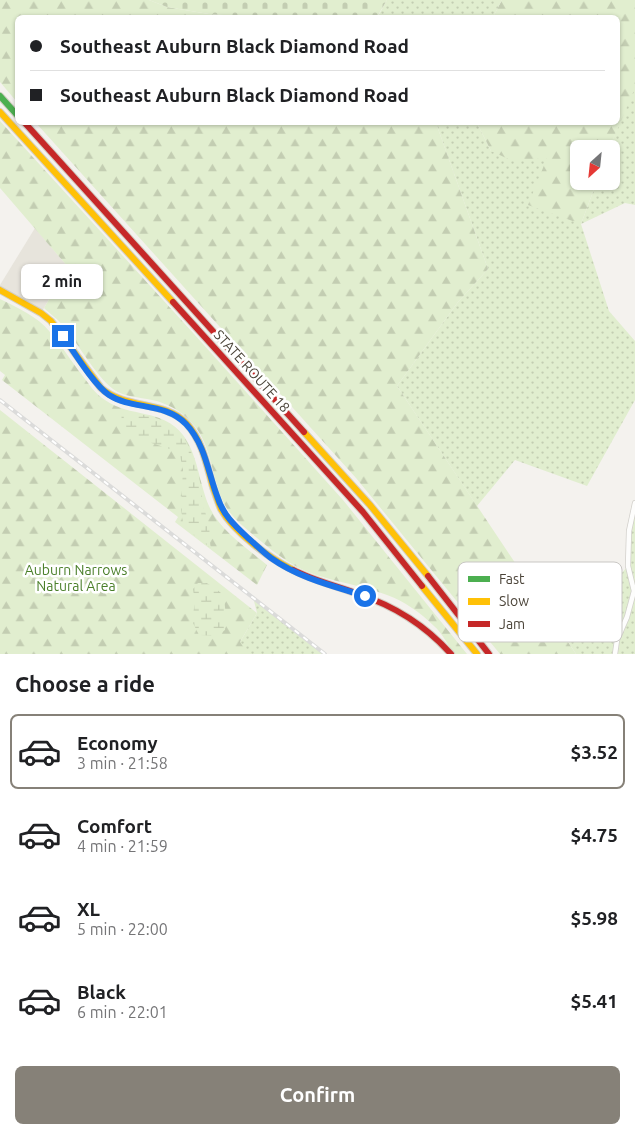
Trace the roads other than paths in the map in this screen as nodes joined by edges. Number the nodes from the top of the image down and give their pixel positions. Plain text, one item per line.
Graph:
1 (0, 96) edge
2 (0, 112) edge
3 (15, 113) edge
4 (27, 125) edge
5 (0, 290) edge
6 (635, 502) edge
7 (458, 614) edge
8 (622, 628) edge
9 (458, 630) edge
10 (467, 642) edge
11 (480, 642) edge
12 (451, 654) edge
13 (477, 654) edge
14 (489, 654) edge

1 - 3 main road
2 - 9 main road, STATE ROUTE 18
4 - 7 main road, STATE ROUTE 18
5 - 12 main road
6 - 8 street
10 - 13 main road, STATE ROUTE 18
11 - 14 main road, STATE ROUTE 18

